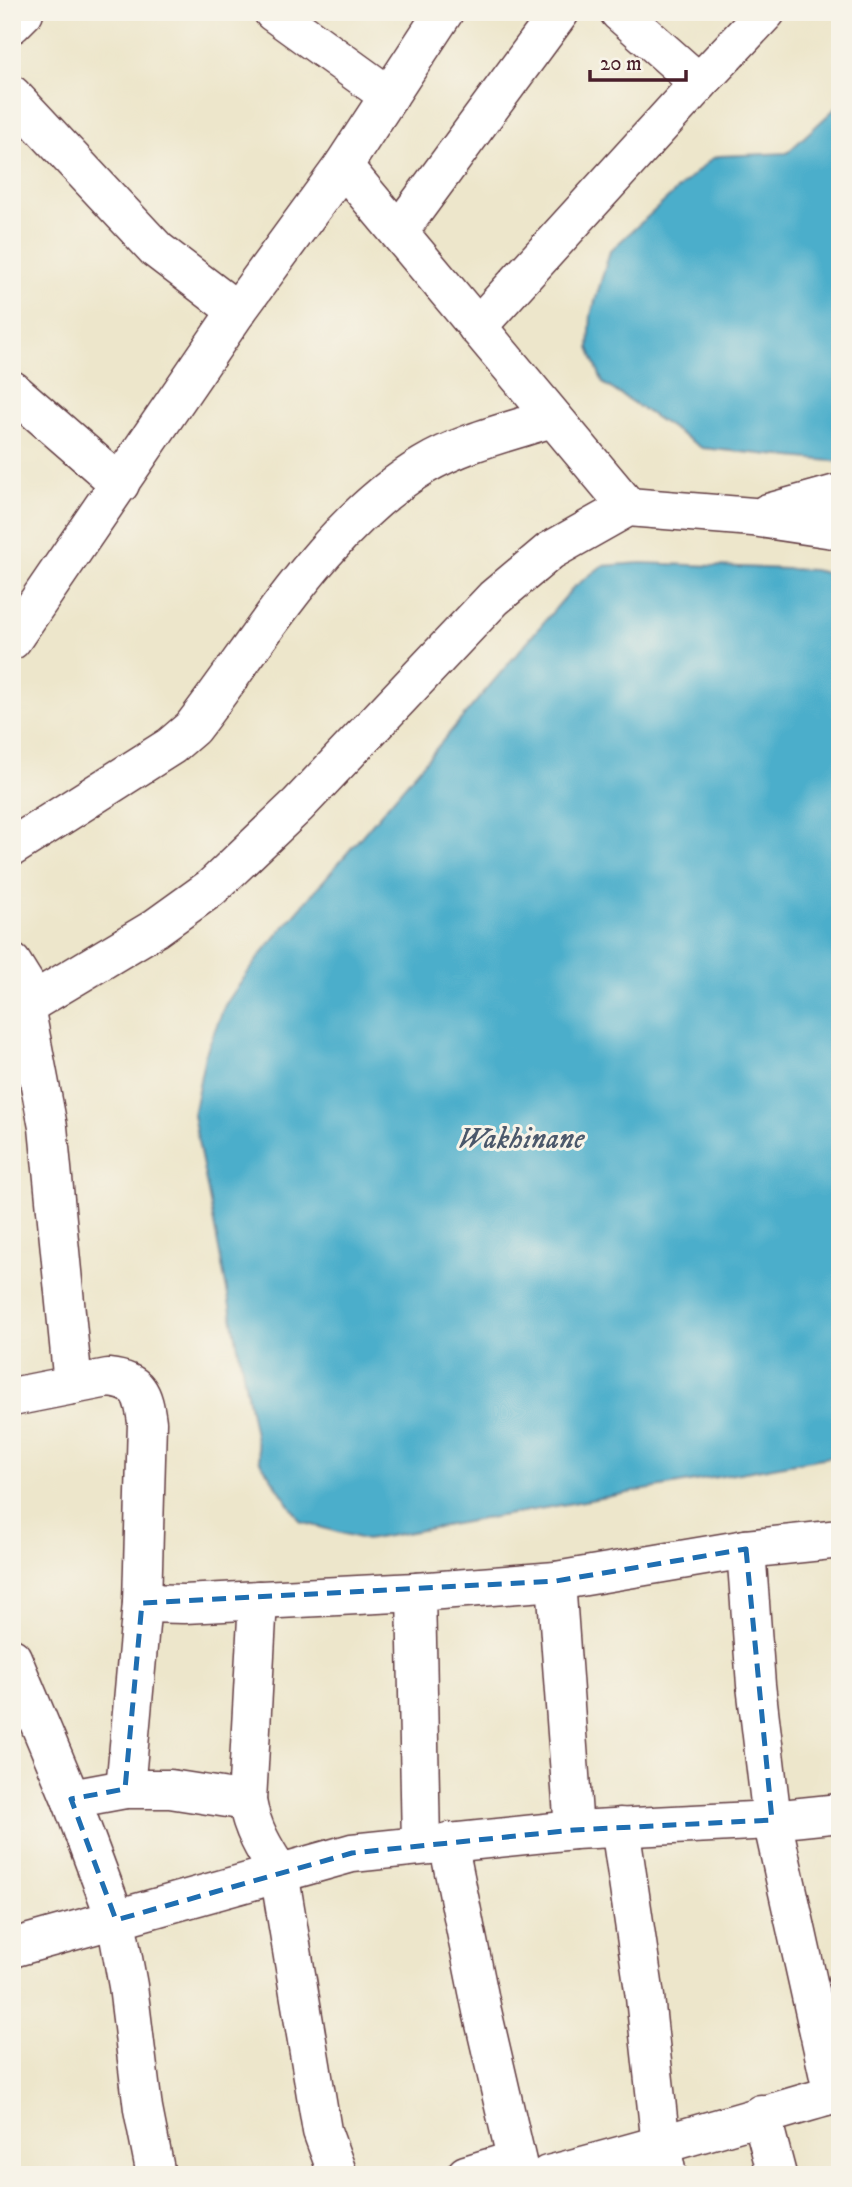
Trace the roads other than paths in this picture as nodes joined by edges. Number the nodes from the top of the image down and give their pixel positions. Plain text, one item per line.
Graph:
1 (24, 12) edge
2 (273, 12) edge
3 (444, 12) edge
4 (560, 12) edge
5 (619, 12) edge
6 (766, 12) edge
7 (12, 24) edge
8 (699, 83) junction
9 (12, 95) edge
10 (389, 96) junction
11 (343, 166) junction
12 (399, 231) junction
13 (237, 311) junction
14 (477, 327) junction
15 (12, 390) edge
16 (552, 418) junction
17 (120, 484) junction
18 (840, 493) edge
19 (628, 507) junction
20 (753, 517) junction
21 (840, 530) edge
22 (12, 640) edge
23 (12, 847) edge
24 (12, 963) edge
25 (24, 1007) edge
26 (73, 1385) junction
27 (12, 1397) edge
28 (840, 1539) edge
29 (746, 1549) junction
30 (556, 1581) junction
31 (416, 1592) junction
32 (258, 1600) junction
33 (142, 1602) junction
34 (16, 1679) edge
35 (125, 1789) junction
36 (71, 1799) junction
37 (247, 1801) junction
38 (840, 1813) edge
39 (772, 1819) junction
40 (620, 1828) junction
41 (574, 1830) junction
42 (435, 1843) junction
43 (279, 1872) junction
44 (116, 1920) junction
45 (12, 1948) edge
46 (836, 2094) edge
47 (761, 2114) junction
48 (664, 2160) edge
49 (528, 2170) edge
50 (156, 2175) edge
51 (338, 2175) edge
52 (466, 2175) edge
53 (777, 2175) edge

1 - 7 street
2 - 10 street
3 - 10 street
4 - 12 street
5 - 8 street
6 - 8 street
8 - 14 street
9 - 13 street
10 - 11 street
11 - 12 street
11 - 13 street
12 - 14 street
13 - 17 street
14 - 16 street
15 - 17 street
16 - 19 street
16 - 23 street
17 - 22 street
18 - 20 street
19 - 20 street
19 - 25 street
20 - 21 street
24 - 25 street
25 - 26 street
26 - 27 street
26 - 33 street
28 - 29 street
29 - 30 street
29 - 39 street
30 - 31 street
30 - 41 street
31 - 32 street
31 - 42 street
32 - 33 street
32 - 37 street
33 - 35 street
34 - 36 street
35 - 36 street
35 - 37 street
36 - 44 street
37 - 43 street
38 - 39 street
39 - 40 street
39 - 46 street
40 - 41 street
40 - 48 street
41 - 42 street
42 - 43 street
42 - 49 street
43 - 44 street
43 - 51 street
44 - 45 street
44 - 50 street
46 - 47 street
47 - 48 street
47 - 53 street
48 - 49 street
49 - 52 street

